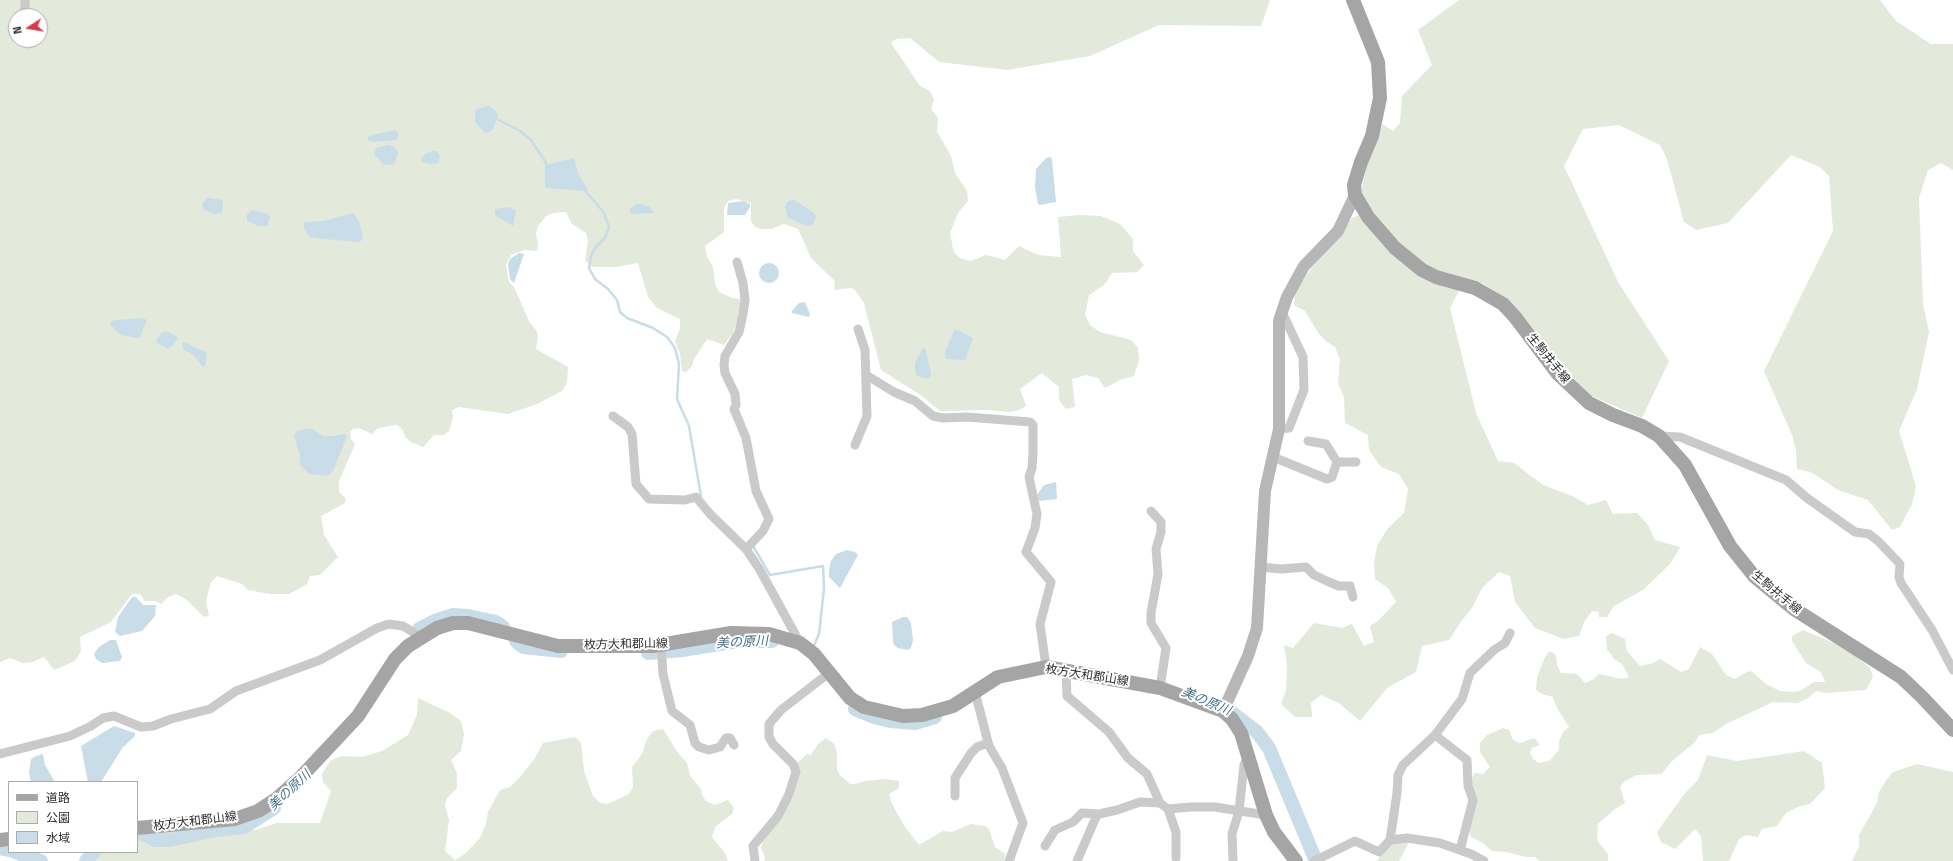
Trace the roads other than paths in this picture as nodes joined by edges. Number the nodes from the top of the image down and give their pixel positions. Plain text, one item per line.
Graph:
1 (1353, 0) edge
2 (1355, 195) junction
3 (737, 262) dead end
4 (1282, 312) junction
5 (858, 329) dead end
6 (866, 375) junction
7 (613, 416) dead end
8 (1279, 428) junction
9 (1659, 436) junction
10 (1308, 441) dead end
11 (855, 445) dead end
12 (1273, 457) junction
13 (1337, 462) junction
14 (1356, 462) dead end
15 (1151, 511) dead end
16 (746, 549) junction
17 (1260, 567) junction
18 (1353, 597) dead end
19 (1510, 633) dead end
20 (422, 637) junction
21 (800, 643) junction
22 (661, 645) junction
23 (1046, 667) junction
24 (1953, 670) edge
25 (1066, 671) junction
26 (828, 673) junction
27 (1160, 688) junction
28 (975, 692) junction
29 (1226, 707) junction
30 (1953, 730) edge
31 (1435, 736) junction
32 (988, 743) junction
33 (734, 745) dead end
34 (0, 754) edge
35 (1248, 755) junction
36 (955, 796) dead end
37 (1164, 806) junction
38 (1239, 811) junction
39 (1099, 814) junction
40 (1266, 815) junction
41 (138, 828) edge
42 (1390, 840) junction
43 (1045, 846) dead end
44 (1460, 850) junction
45 (1176, 858) dead end
46 (755, 861) edge
47 (1009, 861) edge
48 (1078, 861) edge
49 (1232, 861) edge
50 (1296, 861) edge
51 (1314, 861) edge
52 (1484, 861) edge

1 - 2 main road
2 - 4 street
2 - 9 main road, 生駒井手線
3 - 16 street
4 - 8 street
4 - 8 street
5 - 6 street
6 - 11 street
6 - 23 street
7 - 16 street
8 - 12 street
9 - 24 street
9 - 30 main road, 生駒井手線
10 - 13 street
12 - 13 street
12 - 17 street
13 - 14 street
15 - 27 street
16 - 21 street
17 - 18 street
17 - 29 street
19 - 31 street
20 - 22 main road, 枚方大和郡山線
20 - 34 street
20 - 41 main road, 枚方大和郡山線
21 - 22 main road, 枚方大和郡山線
21 - 26 main road, 枚方大和郡山線
22 - 33 street
23 - 25 main road, 枚方大和郡山線
23 - 28 main road, 枚方大和郡山線
25 - 27 main road, 枚方大和郡山線
25 - 37 street
26 - 28 main road, 枚方大和郡山線
26 - 46 street
27 - 29 main road, 枚方大和郡山線
28 - 32 street
29 - 35 main road, 枚方大和郡山線
31 - 42 street
31 - 44 street
32 - 36 street
32 - 47 street
35 - 38 street
35 - 40 main road, 枚方大和郡山線
37 - 38 street
37 - 39 street
37 - 45 street
38 - 40 street
38 - 49 street
39 - 43 street
39 - 48 street
40 - 50 main road, 枚方大和郡山線
42 - 44 street
42 - 51 street
44 - 52 street

